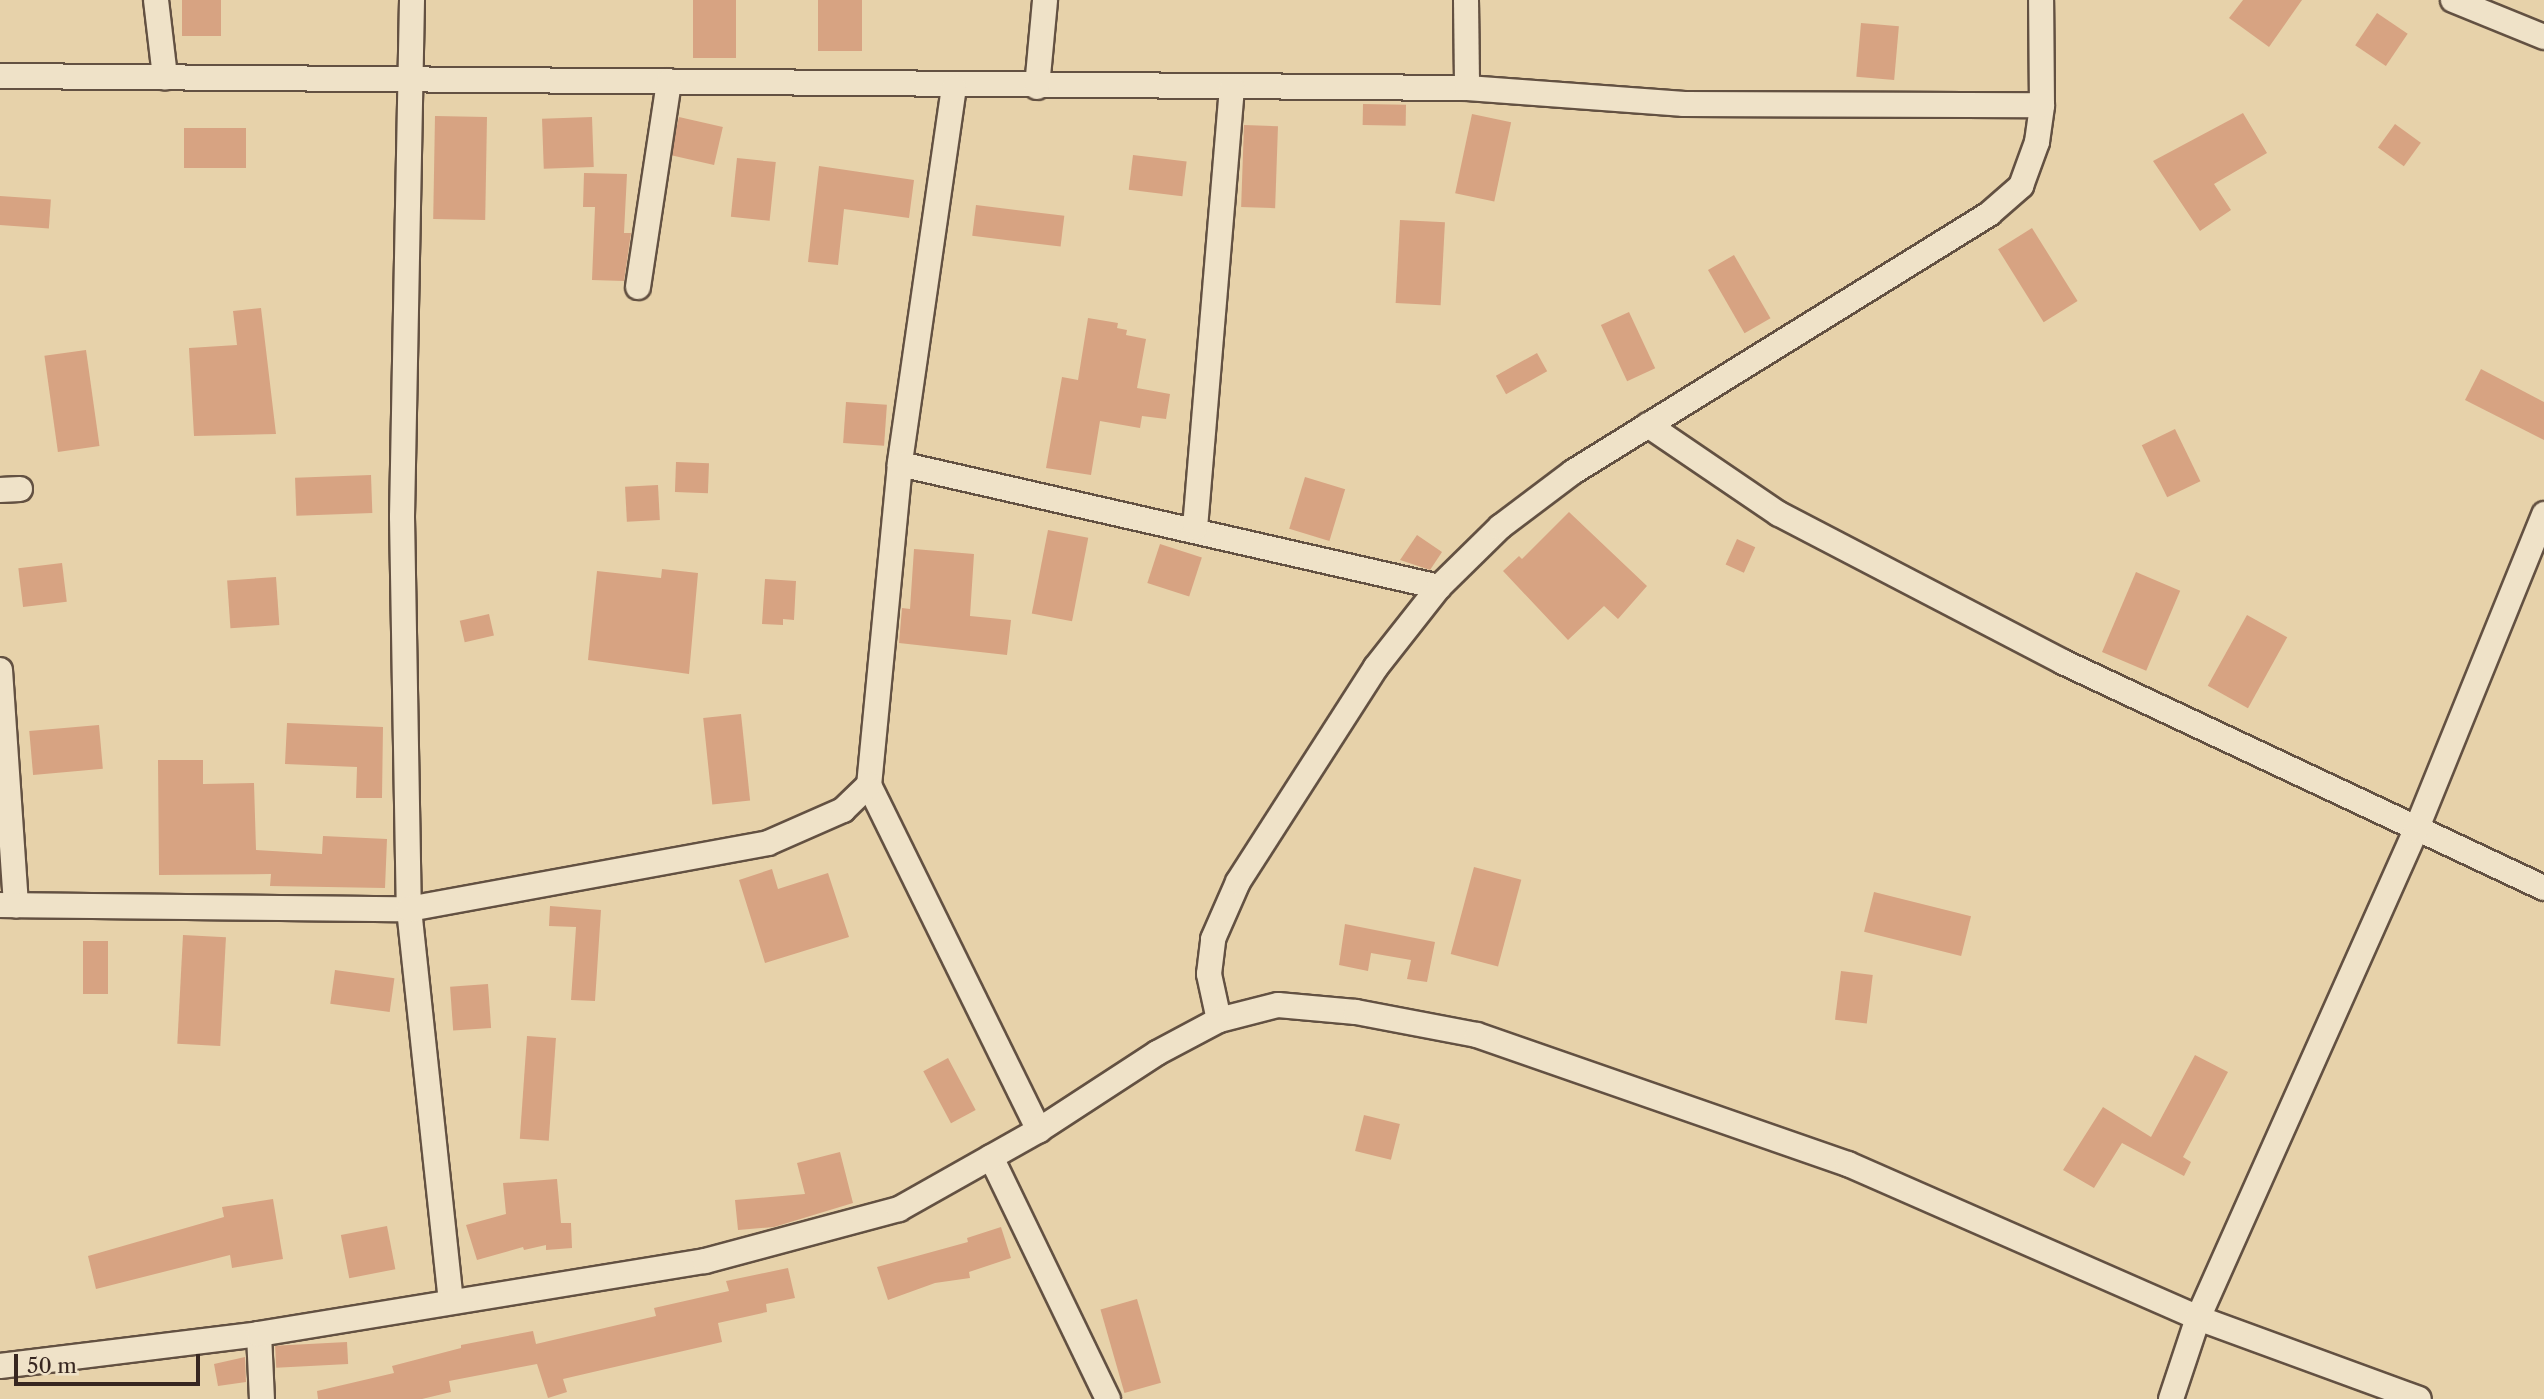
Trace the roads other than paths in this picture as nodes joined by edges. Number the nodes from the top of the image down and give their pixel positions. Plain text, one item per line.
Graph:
1 (156, 0) edge
2 (412, 0) edge
3 (1045, 0) edge
4 (1466, 0) edge
5 (2041, 0) edge
6 (2453, 0) edge
7 (2544, 37) edge
8 (0, 76) edge
9 (166, 76) junction
10 (411, 76) junction
11 (669, 81) junction
12 (954, 87) junction
13 (1037, 87) junction
14 (1232, 88) junction
15 (1467, 88) junction
16 (2042, 105) junction
17 (638, 287) dead end
18 (1648, 425) junction
19 (900, 464) junction
20 (2544, 514) edge
21 (1195, 528) junction
22 (1439, 587) junction
23 (0, 670) edge
24 (870, 785) junction
25 (2416, 830) junction
26 (2544, 888) edge
27 (8, 905) edge
28 (409, 909) junction
29 (1219, 1020) junction
30 (1039, 1130) junction
31 (991, 1157) junction
32 (451, 1301) junction
33 (2198, 1318) junction
34 (259, 1334) junction
35 (0, 1366) edge
36 (262, 1399) edge
37 (1108, 1399) edge
38 (2171, 1399) edge
39 (2419, 1399) edge

1 - 9 street
2 - 10 street
3 - 13 street
4 - 15 street
5 - 16 street
6 - 7 street
8 - 9 street
9 - 10 street
10 - 11 street
10 - 28 street
11 - 12 street
11 - 17 street
12 - 13 street
12 - 19 street
13 - 14 street
14 - 15 street
14 - 21 street
15 - 16 street
16 - 18 street
18 - 22 street
18 - 25 street
19 - 21 street
19 - 24 street
20 - 25 street
21 - 22 street
22 - 29 street
23 - 27 street
24 - 28 street
24 - 30 street
25 - 26 street
25 - 33 street
27 - 28 street
28 - 32 street
29 - 30 street
29 - 33 street
30 - 31 street
31 - 32 street
31 - 37 street
32 - 34 street
33 - 38 street
33 - 39 street
34 - 35 street
34 - 36 street

